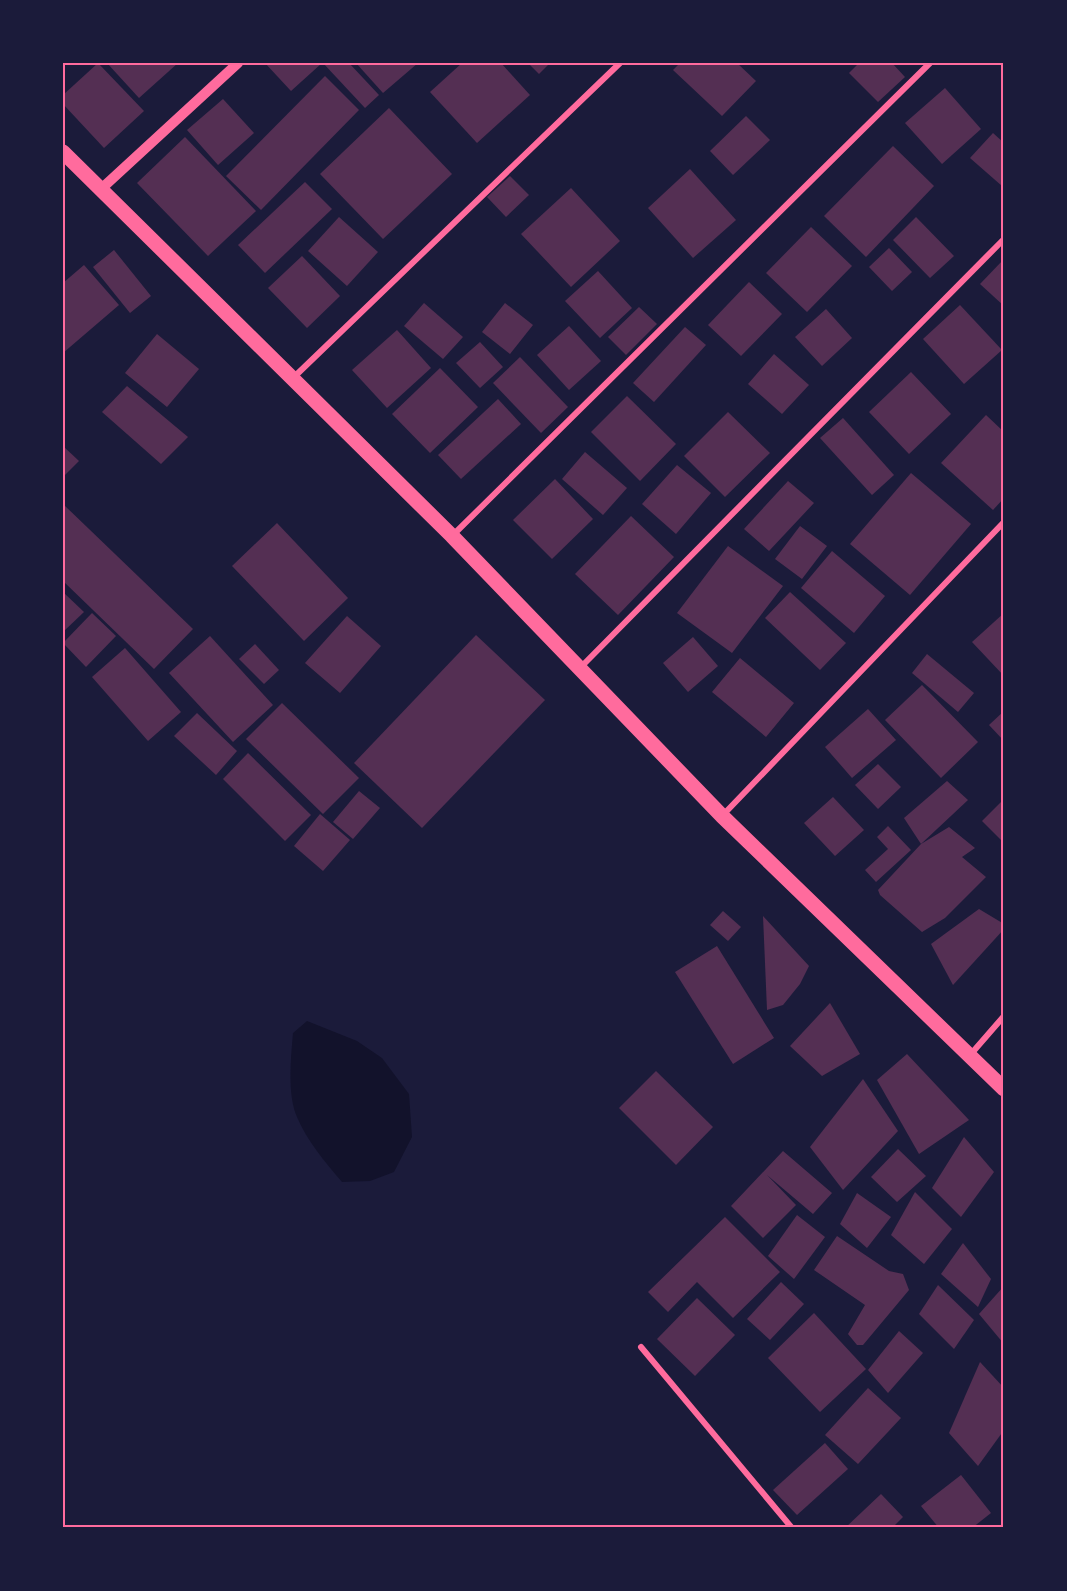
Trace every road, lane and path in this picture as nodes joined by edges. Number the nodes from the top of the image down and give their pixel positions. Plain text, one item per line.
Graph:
1 (238, 63) edge
2 (620, 63) edge
3 (930, 63) edge
4 (63, 152) edge
5 (100, 190) junction
6 (1004, 239) edge
7 (292, 378) junction
8 (1004, 522) edge
9 (452, 536) junction
10 (580, 668) junction
11 (722, 816) junction
12 (1004, 1016) edge
13 (970, 1056) junction
14 (1004, 1089) edge
15 (641, 1347) dead end
16 (792, 1528) edge

1 - 5 street
2 - 7 street
3 - 9 street
4 - 5 main road
5 - 7 main road
6 - 10 street
7 - 9 main road
8 - 11 street
9 - 10 main road
10 - 11 main road
11 - 13 main road
12 - 13 street
13 - 14 main road
15 - 16 street

